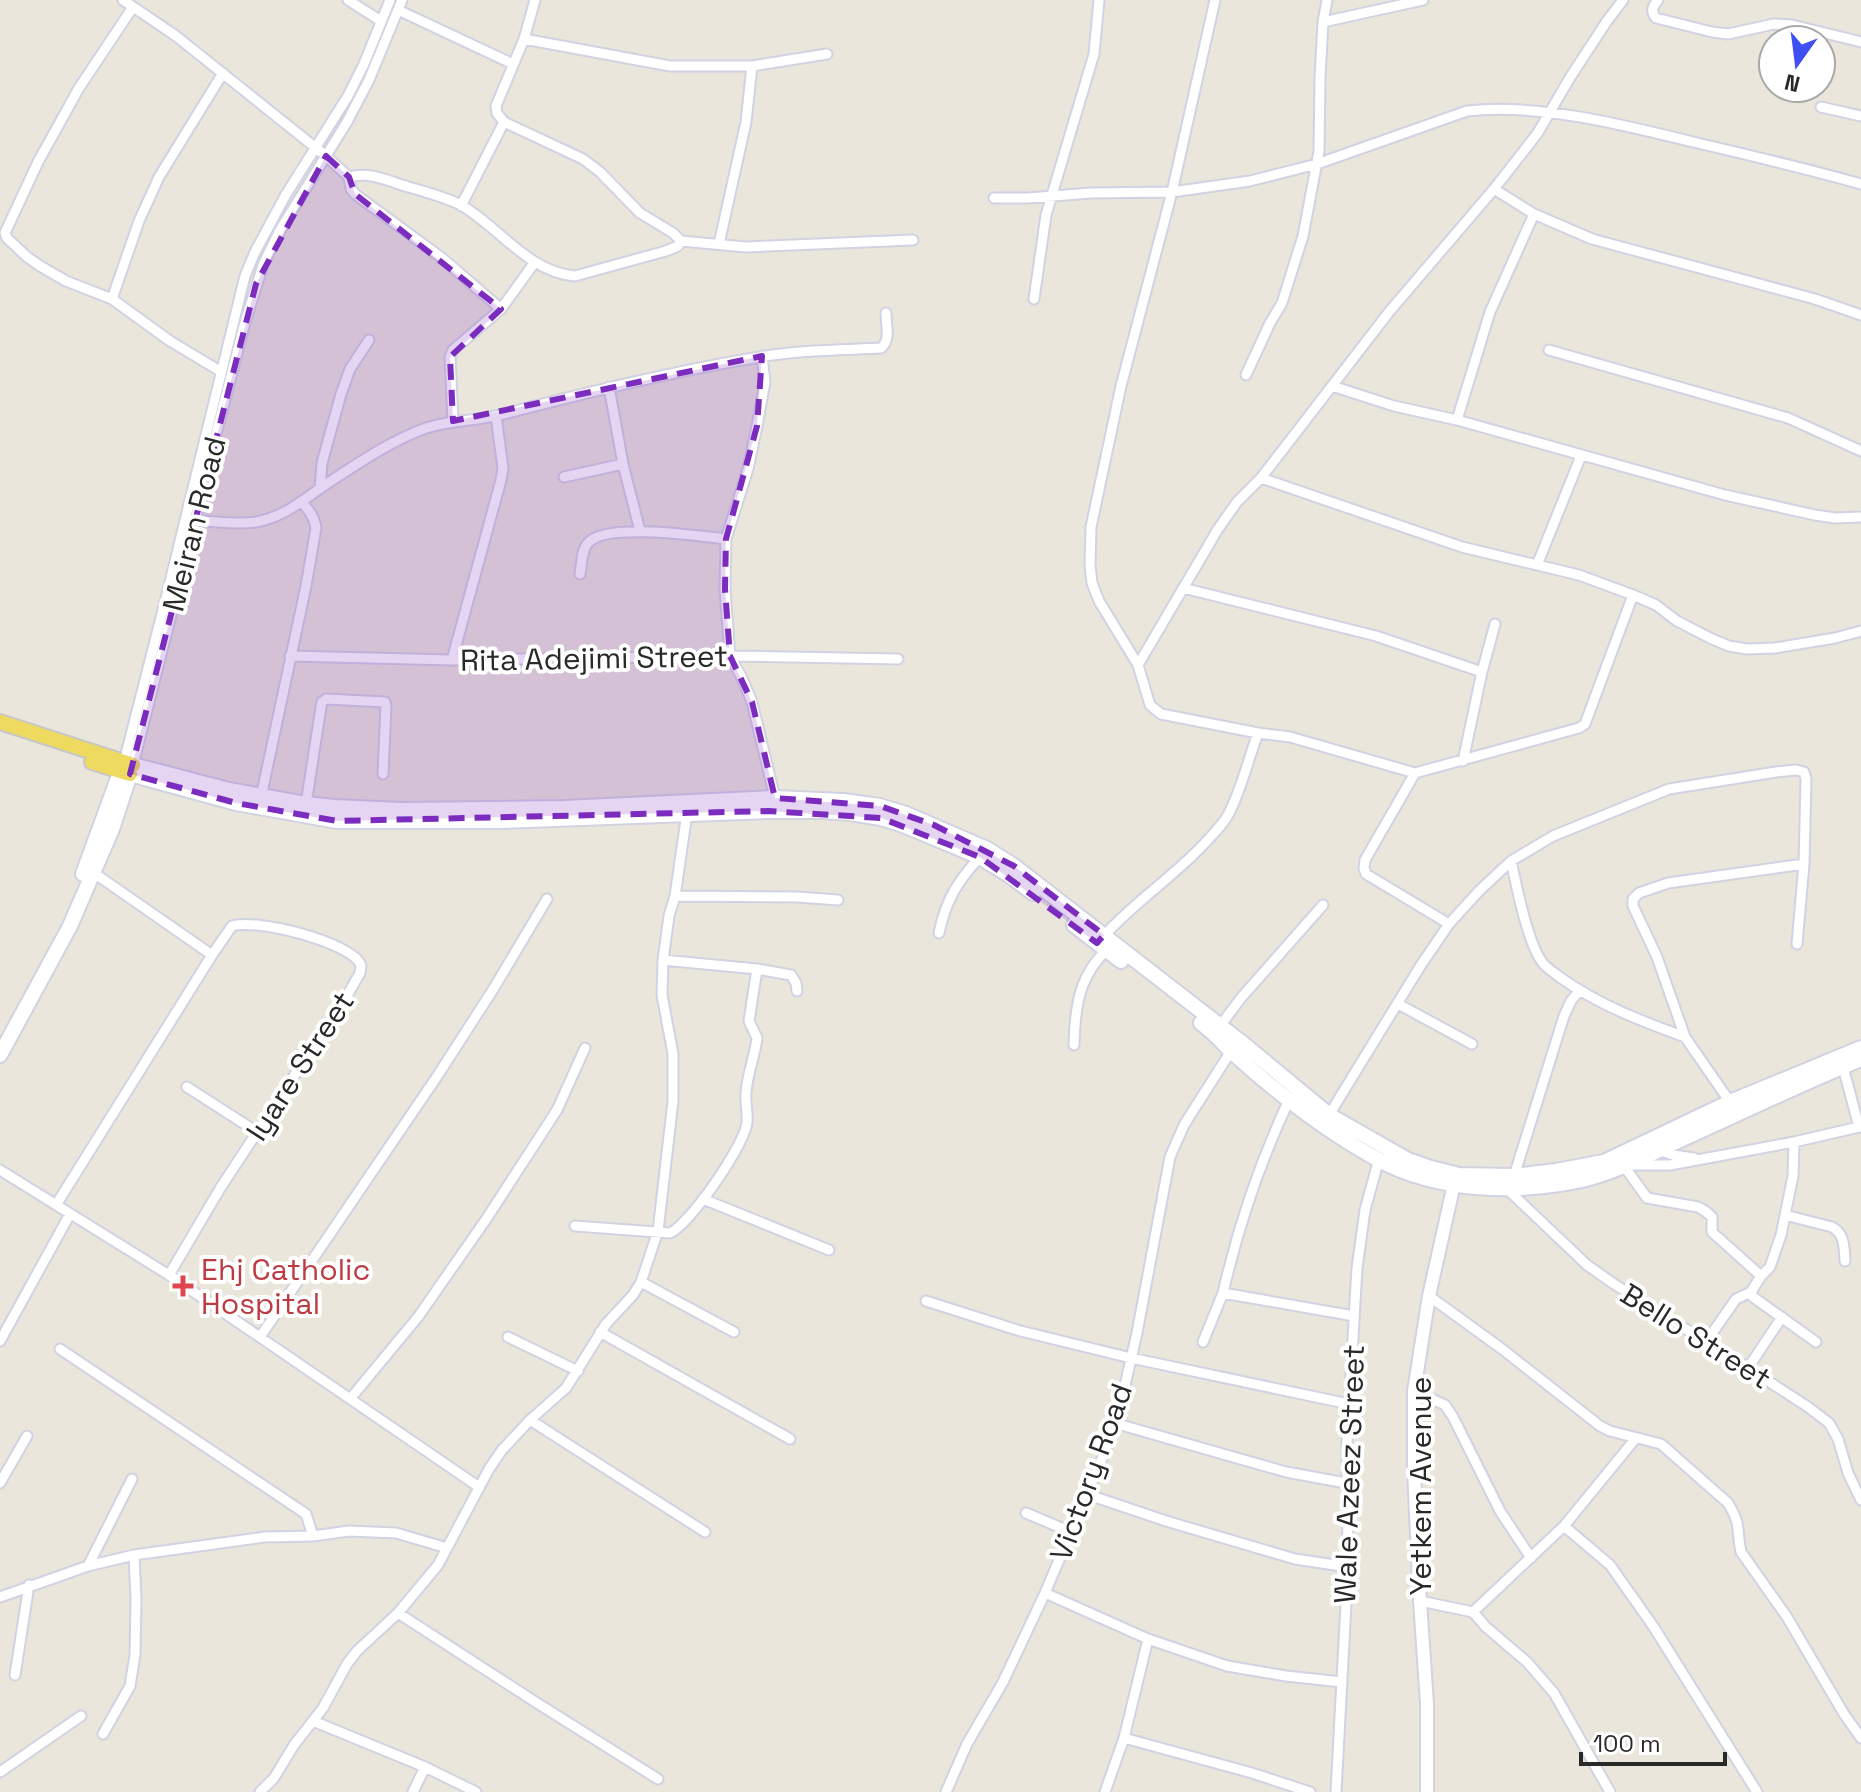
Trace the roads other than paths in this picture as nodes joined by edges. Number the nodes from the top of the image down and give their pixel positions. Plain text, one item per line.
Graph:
1 (123, 0) edge
2 (348, 0) edge
3 (390, 0) edge
4 (535, 0) edge
5 (1099, 0) edge
6 (1215, 0) edge
7 (1327, 0) edge
8 (1423, 0) edge
9 (1623, 0) edge
10 (1658, 0) edge
11 (400, 5) edge
12 (133, 7) junction
13 (381, 21) junction
14 (1323, 22) junction
15 (524, 39) junction
16 (1861, 42) edge
17 (827, 54) dead end
18 (513, 64) junction
19 (752, 66) junction
20 (223, 73) junction
21 (1821, 107) dead end
22 (1550, 114) junction
23 (1861, 116) edge
24 (504, 122) junction
25 (316, 148) junction
26 (326, 156) junction
27 (1317, 164) junction
28 (349, 177) junction
29 (1861, 184) edge
30 (1494, 189) junction
31 (1172, 192) junction
32 (1053, 197) junction
33 (994, 198) dead end
34 (461, 206) junction
35 (1534, 214) junction
36 (913, 240) dead end
37 (681, 241) junction
38 (719, 244) junction
39 (535, 262) junction
40 (112, 299) junction
41 (1034, 299) dead end
42 (501, 309) junction
43 (886, 313) dead end
44 (1861, 315) edge
45 (369, 340) dead end
46 (1549, 350) dead end
47 (762, 356) junction
48 (220, 371) junction
49 (1246, 375) dead end
50 (1332, 386) junction
51 (609, 387) junction
52 (496, 416) junction
53 (1457, 420) junction
54 (453, 421) junction
55 (1861, 451) edge
56 (1581, 456) junction
57 (623, 464) junction
58 (564, 477) dead end
59 (1261, 478) junction
60 (320, 489) junction
61 (301, 502) junction
62 (1861, 517) edge
63 (195, 521) junction
64 (640, 531) junction
65 (726, 539) junction
66 (1537, 565) junction
67 (580, 574) dead end
68 (1183, 588) junction
69 (1633, 595) junction
70 (1495, 624) dead end
71 (1861, 631) edge
72 (290, 656) junction
73 (730, 656) junction
74 (898, 659) dead end
75 (452, 660) junction
76 (1138, 665) junction
77 (1482, 672) junction
78 (145, 698) junction
79 (0, 722) edge
80 (0, 731) edge
81 (1258, 733) junction
82 (1463, 761) junction
83 (127, 768) junction
84 (1415, 773) junction
85 (383, 774) dead end
86 (261, 797) junction
87 (775, 798) junction
88 (306, 804) junction
89 (705, 806) junction
90 (687, 813) junction
91 (107, 828) junction
92 (986, 857) junction
93 (1511, 861) junction
94 (1804, 864) junction
95 (94, 873) junction
96 (675, 896) junction
97 (547, 899) dead end
98 (838, 900) dead end
99 (1323, 905) dead end
100 (1449, 924) junction
101 (939, 933) dead end
102 (1105, 943) junction
103 (1797, 944) dead end
104 (212, 955) junction
105 (663, 960) junction
106 (757, 969) junction
107 (797, 991) dead end
108 (1579, 991) junction
109 (1398, 1004) junction
110 (1220, 1026) junction
111 (1685, 1037) junction
112 (0, 1040) edge
113 (1472, 1044) dead end
114 (1074, 1045) dead end
115 (585, 1048) dead end
116 (1861, 1048) edge
117 (1231, 1051) junction
118 (0, 1055) edge
119 (1861, 1059) edge
120 (1843, 1067) junction
121 (187, 1087) dead end
122 (1289, 1100) junction
123 (1730, 1102) junction
124 (1329, 1115) junction
125 (1860, 1127) edge
126 (257, 1132) junction
127 (1794, 1142) junction
128 (1656, 1145) junction
129 (1379, 1159) junction
130 (1702, 1159) junction
131 (1626, 1165) junction
132 (0, 1170) edge
133 (1510, 1182) junction
134 (1454, 1184) junction
135 (703, 1199) junction
136 (56, 1205) junction
137 (70, 1214) junction
138 (1785, 1215) junction
139 (575, 1226) dead end
140 (658, 1231) junction
141 (829, 1250) dead end
142 (1845, 1261) dead end
143 (169, 1275) junction
144 (1761, 1276) junction
145 (641, 1282) junction
146 (1751, 1292) junction
147 (1223, 1293) junction
148 (1429, 1296) junction
149 (926, 1301) dead end
150 (1354, 1316) junction
151 (1782, 1317) junction
152 (600, 1332) junction
153 (734, 1332) dead end
154 (260, 1337) junction
155 (508, 1337) dead end
156 (0, 1341) edge
157 (1203, 1342) dead end
158 (1706, 1342) junction
159 (1816, 1342) dead end
160 (60, 1349) dead end
161 (1131, 1358) junction
162 (1748, 1368) junction
163 (578, 1371) junction
164 (1414, 1391) junction
165 (350, 1399) junction
166 (1349, 1404) junction
167 (530, 1420) junction
168 (1114, 1423) junction
169 (27, 1436) dead end
170 (1636, 1438) junction
171 (790, 1439) dead end
172 (132, 1479) dead end
173 (0, 1483) edge
174 (1346, 1483) junction
175 (479, 1487) junction
176 (1086, 1494) junction
177 (1861, 1500) edge
178 (1026, 1513) dead end
179 (1564, 1526) junction
180 (705, 1532) dead end
181 (1071, 1532) junction
182 (313, 1536) junction
183 (447, 1548) junction
184 (134, 1555) junction
185 (1531, 1558) junction
186 (88, 1566) junction
187 (1348, 1567) junction
188 (29, 1585) junction
189 (1045, 1593) junction
190 (0, 1597) edge
191 (1420, 1601) junction
192 (1473, 1612) junction
193 (398, 1613) junction
194 (1148, 1639) junction
195 (15, 1675) dead end
196 (1342, 1682) junction
197 (81, 1716) dead end
198 (313, 1721) junction
199 (103, 1734) dead end
200 (1124, 1738) junction
201 (1861, 1738) edge
202 (425, 1767) junction
203 (0, 1772) edge
204 (658, 1779) dead end
205 (260, 1792) edge
206 (413, 1792) edge
207 (476, 1792) edge
208 (946, 1792) edge
209 (1105, 1792) edge
210 (1310, 1792) edge
211 (1336, 1792) edge
212 (1427, 1792) edge
213 (1610, 1792) edge
214 (1757, 1792) edge

1 - 12 street
2 - 13 street
3 - 13 street, Meiran Road
4 - 15 street
5 - 32 street
6 - 31 street
7 - 14 street
8 - 14 street
9 - 22 street
10 - 16 street
11 - 18 street
11 - 26 street, Meiran Road
12 - 20 street
12 - 40 street
13 - 25 street, Meiran Road
14 - 27 street
15 - 18 street
15 - 19 street
17 - 19 street
18 - 24 street
19 - 38 street
20 - 25 street
20 - 40 street
21 - 23 street
22 - 27 street
22 - 29 street
22 - 30 street
24 - 34 street
24 - 37 street
25 - 26 street
25 - 48 street, Meiran Road
26 - 28 street
26 - 63 street, Meiran Road
27 - 31 street
27 - 49 street
28 - 34 street
28 - 42 street
30 - 35 street
30 - 50 street
31 - 32 street
31 - 76 street
32 - 33 street
32 - 41 street
34 - 39 street
35 - 44 street
35 - 53 street
36 - 38 street
37 - 38 street
37 - 39 street
39 - 42 street
40 - 48 street
42 - 54 street
43 - 47 street
45 - 60 street
46 - 55 street
47 - 51 street
47 - 65 street
48 - 78 street, Meiran Road
50 - 53 street
50 - 59 street
51 - 52 street
51 - 57 street
52 - 54 street
52 - 75 street
53 - 56 street
54 - 60 street
56 - 62 street
56 - 66 street
57 - 58 street
57 - 64 street
59 - 66 street
59 - 68 street
60 - 61 street
61 - 63 street
61 - 72 street
63 - 78 street, Meiran Road
64 - 65 street
64 - 67 street
65 - 73 street
66 - 69 street
68 - 76 street
68 - 77 street
69 - 71 street
69 - 82 street
70 - 77 street
72 - 75 street, Rita Adejimi Street
72 - 86 street
73 - 74 street, Rita Adejimi Street
73 - 75 street, Rita Adejimi Street
73 - 87 street
76 - 81 street
77 - 82 street
78 - 83 street, Meiran Road
79 - 83 main road
80 - 83 main road
81 - 84 street
81 - 102 street
82 - 84 street
83 - 86 main road
83 - 90 main road
83 - 91 main road, Meiran Road
84 - 100 street
85 - 88 street
86 - 88 main road
87 - 89 main road
87 - 92 main road
88 - 89 main road
89 - 90 main road
89 - 92 main road
90 - 96 street
91 - 95 main road, Meiran Road
91 - 112 main road, Meiran Road
92 - 101 street
92 - 102 main road
93 - 94 street
93 - 100 street
93 - 108 street
94 - 103 street
94 - 111 street
95 - 104 street
95 - 118 main road, Meiran Road
96 - 98 street
96 - 105 street
97 - 154 street
99 - 110 street
100 - 109 street
102 - 110 main road
102 - 114 street
102 - 117 main road
104 - 126 street, Iyare Street
104 - 136 street
105 - 106 street
105 - 140 street
106 - 107 street
106 - 135 street
108 - 111 street
108 - 133 street
109 - 113 street
109 - 124 street
110 - 124 main road
111 - 123 street
115 - 165 street
116 - 123 main road
117 - 122 main road
117 - 161 street, Victory Road
119 - 120 main road
120 - 125 street
120 - 128 main road
121 - 126 street
122 - 129 main road
122 - 147 street
123 - 128 main road
124 - 133 main road
125 - 127 street
126 - 143 street, Iyare Street
127 - 130 street
127 - 138 street
128 - 130 street
128 - 131 main road
128 - 133 main road
129 - 134 main road
129 - 150 street, Wale Azeez Street
130 - 131 street
131 - 133 main road
131 - 144 street
132 - 136 street
133 - 134 main road
133 - 158 street, Bello Street
134 - 148 street, Yetkem Avenue
135 - 140 street
135 - 141 street
136 - 137 street
137 - 143 street
137 - 156 street
138 - 142 street
138 - 144 street
139 - 140 street
140 - 145 street
143 - 154 street
144 - 146 street
145 - 152 street
145 - 153 street
146 - 151 street
146 - 158 street
147 - 150 street
147 - 157 street
148 - 164 street, Yetkem Avenue
148 - 170 street
149 - 161 street
150 - 166 street, Wale Azeez Street
151 - 159 street
151 - 162 street
152 - 163 street
152 - 171 street
154 - 165 street
155 - 163 street
158 - 162 street, Bello Street
160 - 182 street
161 - 166 street
161 - 168 street, Victory Road
162 - 177 street, Bello Street
163 - 167 street
164 - 185 street
164 - 191 street, Yetkem Avenue
165 - 175 street
166 - 174 street, Wale Azeez Street
167 - 175 street
167 - 180 street
168 - 174 street
168 - 176 street, Victory Road
169 - 173 street
170 - 179 street
170 - 201 street
172 - 186 street
174 - 187 street, Wale Azeez Street
175 - 183 street
176 - 181 street, Victory Road
176 - 187 street
178 - 181 street
179 - 185 street
179 - 214 street
181 - 189 street, Victory Road
182 - 183 street
182 - 184 street
183 - 193 street
184 - 186 street
184 - 199 street
185 - 192 street
186 - 188 street
187 - 196 street, Wale Azeez Street
188 - 190 street
188 - 195 street
189 - 194 street
189 - 208 street, Victory Road
191 - 192 street
191 - 212 street, Yetkem Avenue
192 - 213 street
193 - 198 street
193 - 204 street
194 - 196 street
194 - 200 street
196 - 211 street, Wale Azeez Street
197 - 203 street
198 - 202 street
198 - 205 street
200 - 209 street
200 - 210 street
202 - 206 street
202 - 207 street

